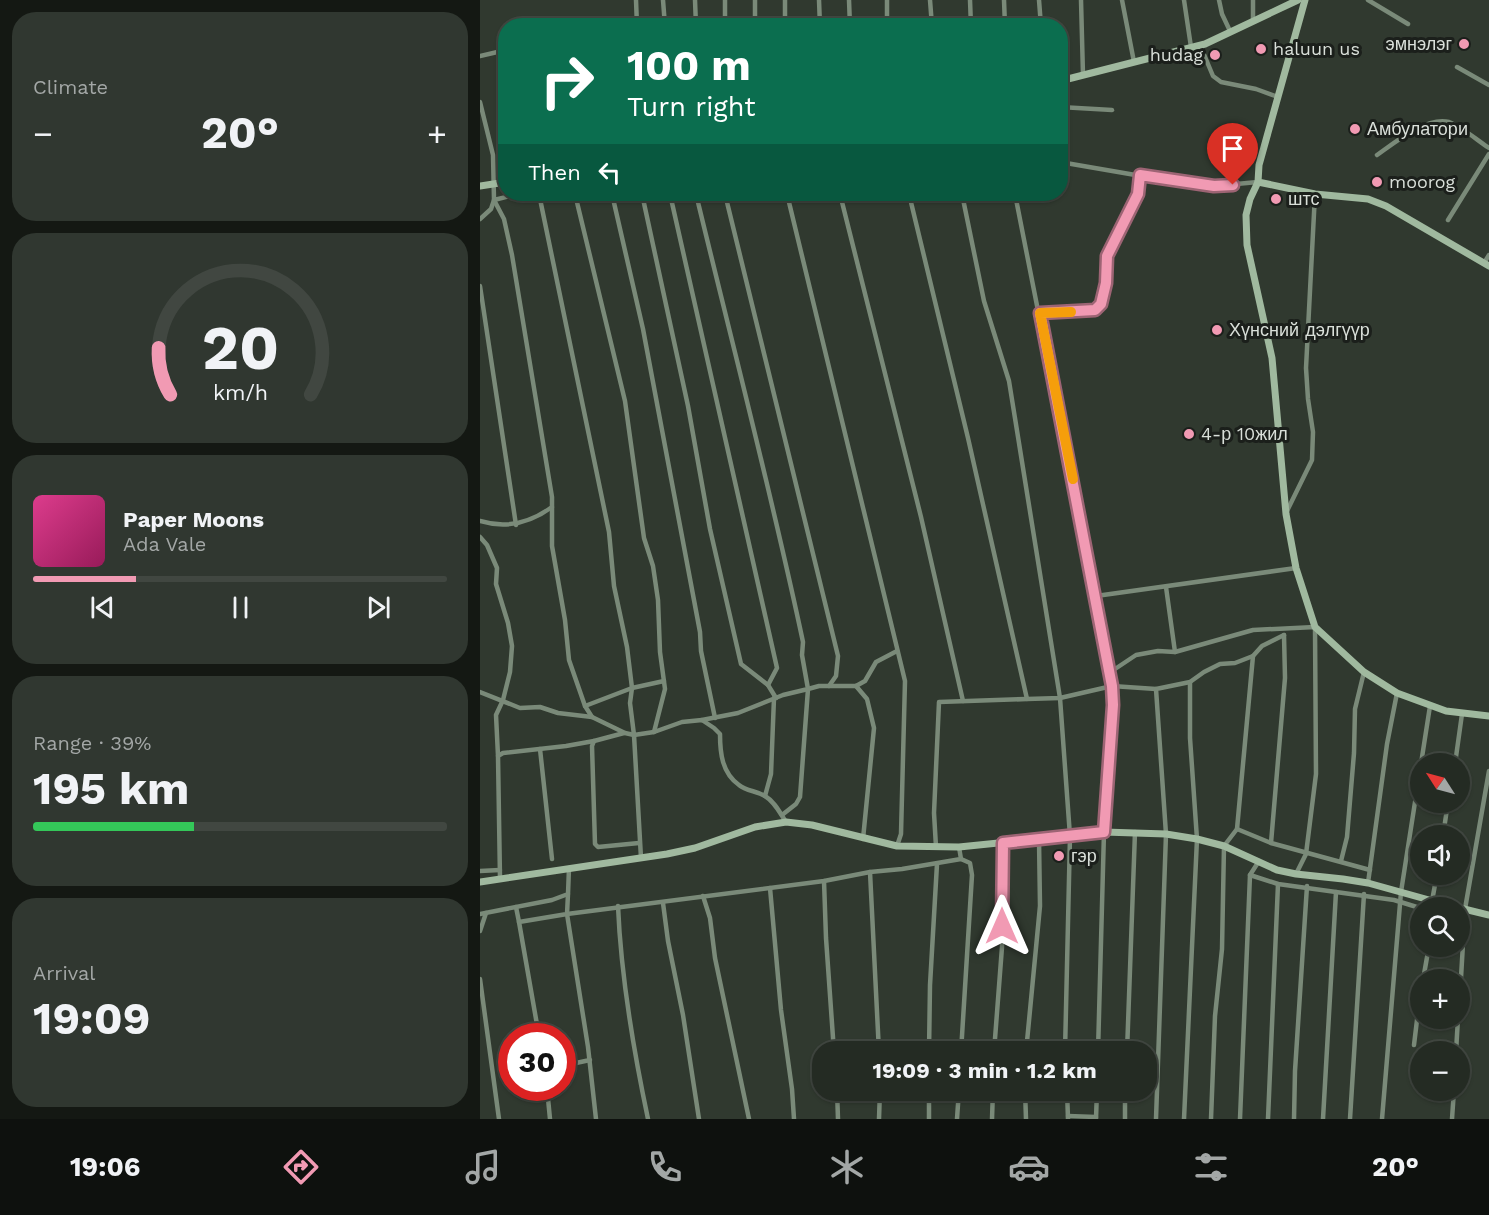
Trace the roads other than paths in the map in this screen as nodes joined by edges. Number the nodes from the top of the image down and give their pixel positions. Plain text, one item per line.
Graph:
1 (636, 0) edge
2 (663, 0) edge
3 (695, 0) edge
4 (725, 0) edge
5 (755, 0) edge
6 (785, 0) edge
7 (819, 0) edge
8 (849, 0) edge
9 (887, 0) edge
10 (930, 0) edge
11 (970, 0) edge
12 (1004, 0) edge
13 (1039, 0) edge
14 (1081, 0) edge
15 (1122, 0) edge
16 (1184, 0) edge
17 (1219, 0) edge
18 (1253, 0) edge
19 (1298, 0) edge
20 (1305, 0) edge
21 (1368, 0) edge
22 (637, 18) edge
23 (664, 18) edge
24 (696, 18) edge
25 (725, 18) edge
26 (755, 18) edge
27 (785, 18) edge
28 (820, 18) edge
29 (850, 18) edge
30 (887, 18) edge
31 (931, 18) edge
32 (971, 18) edge
33 (1005, 18) edge
34 (1040, 18) edge
35 (1253, 20) junction
36 (1408, 24) dead end
37 (1230, 31) junction
38 (1200, 45) junction
39 (1191, 47) junction
40 (498, 52) edge
41 (480, 56) edge
42 (1134, 63) junction
43 (1457, 67) dead end
44 (1083, 76) junction
45 (1068, 79) edge
46 (1489, 85) edge
47 (1278, 97) junction
48 (480, 102) edge
49 (1068, 107) edge
50 (1112, 110) dead end
51 (1489, 148) edge
52 (1489, 154) edge
53 (1377, 155) dead end
54 (1068, 163) edge
55 (1140, 175) junction
56 (1258, 182) junction
57 (495, 183) junction
58 (498, 183) edge
59 (480, 186) edge
60 (1315, 194) junction
61 (498, 199) edge
62 (494, 200) junction
63 (540, 201) edge
64 (577, 201) edge
65 (614, 201) edge
66 (644, 201) edge
67 (672, 201) edge
68 (698, 201) edge
69 (727, 201) edge
70 (789, 201) edge
71 (842, 201) edge
72 (911, 201) edge
73 (963, 201) edge
74 (1016, 201) edge
75 (480, 219) edge
76 (1448, 220) dead end
77 (1489, 255) edge
78 (1487, 265) edge
79 (480, 286) edge
80 (1040, 313) junction
81 (552, 507) junction
82 (1286, 514) junction
83 (480, 521) edge
84 (516, 525) junction
85 (480, 537) edge
86 (1296, 568) junction
87 (1166, 587) junction
88 (1096, 596) junction
89 (1315, 627) junction
90 (1283, 629) junction
91 (1284, 635) junction
92 (897, 651) junction
93 (1175, 652) junction
94 (1253, 656) junction
95 (1364, 672) junction
96 (1109, 673) junction
97 (664, 681) junction
98 (1190, 682) junction
99 (768, 684) junction
100 (829, 686) junction
101 (856, 686) junction
102 (1112, 686) junction
103 (632, 688) junction
104 (1156, 688) junction
105 (808, 689) junction
106 (480, 692) edge
107 (1397, 693) junction
108 (775, 698) junction
109 (1060, 698) junction
110 (1027, 699) junction
111 (503, 700) junction
112 (963, 701) junction
113 (585, 706) junction
114 (1430, 706) junction
115 (1462, 714) junction
116 (1489, 716) edge
117 (592, 717) junction
118 (715, 717) junction
119 (702, 720) junction
120 (654, 732) junction
121 (625, 733) junction
122 (634, 735) junction
123 (594, 741) junction
124 (540, 749) junction
125 (1457, 753) edge
126 (498, 756) junction
127 (1489, 771) edge
128 (765, 796) junction
129 (784, 819) junction
130 (1237, 829) junction
131 (1135, 831) junction
132 (1104, 832) junction
133 (1166, 834) junction
134 (1070, 836) junction
135 (863, 839) junction
136 (1039, 839) junction
137 (1197, 839) junction
138 (639, 843) junction
139 (1003, 843) junction
140 (1271, 843) junction
141 (897, 846) junction
142 (1224, 846) junction
143 (936, 847) junction
144 (959, 847) junction
145 (1306, 854) junction
146 (640, 858) junction
147 (552, 859) dead end
148 (961, 859) junction
149 (1259, 861) junction
150 (1341, 861) junction
151 (937, 864) junction
152 (569, 868) junction
153 (500, 870) junction
154 (1370, 870) junction
155 (480, 871) edge
156 (870, 872) junction
157 (1296, 874) junction
158 (1250, 875) junction
159 (500, 878) junction
160 (824, 881) junction
161 (480, 882) edge
162 (1368, 883) junction
163 (1278, 884) junction
164 (1307, 886) junction
165 (770, 888) junction
166 (1336, 891) junction
167 (1401, 892) junction
168 (568, 894) junction
169 (1364, 894) junction
170 (704, 896) junction
171 (1418, 897) edge
172 (1463, 897) edge
173 (663, 903) junction
174 (1400, 903) junction
175 (618, 906) junction
176 (1410, 906) edge
177 (516, 907) junction
178 (1470, 910) edge
179 (483, 914) edge
180 (567, 914) junction
181 (1489, 915) edge
182 (519, 922) junction
183 (480, 931) edge
184 (480, 979) edge
185 (537, 1023) edge
186 (833, 1041) edge
187 (878, 1041) edge
188 (930, 1041) edge
189 (962, 1041) edge
190 (995, 1041) edge
191 (1027, 1041) edge
192 (1065, 1041) edge
193 (1098, 1041) edge
194 (1126, 1041) edge
195 (590, 1060) junction
196 (576, 1063) edge
197 (548, 1101) edge
198 (837, 1101) edge
199 (880, 1101) edge
200 (929, 1101) edge
201 (958, 1101) edge
202 (993, 1101) edge
203 (1025, 1101) edge
204 (1067, 1101) edge
205 (1097, 1101) edge
206 (1125, 1101) edge
207 (1453, 1101) edge
208 (1068, 1118) edge
209 (1096, 1118) edge
210 (500, 1119) edge
211 (550, 1119) edge
212 (596, 1119) edge
213 (648, 1119) edge
214 (699, 1119) edge
215 (748, 1119) edge
216 (794, 1119) edge
217 (838, 1119) edge
218 (879, 1119) edge
219 (929, 1119) edge
220 (957, 1119) edge
221 (992, 1119) edge
222 (1026, 1119) edge
223 (1125, 1119) edge
224 (1156, 1119) edge
225 (1184, 1119) edge
226 (1211, 1119) edge
227 (1240, 1119) edge
228 (1269, 1119) edge
229 (1294, 1119) edge
230 (1323, 1119) edge
231 (1350, 1119) edge
232 (1382, 1119) edge
233 (1452, 1119) edge

1 - 22 street
2 - 23 street
3 - 24 street
4 - 25 street
5 - 26 street
6 - 27 street
7 - 28 street
8 - 29 street
9 - 30 street
10 - 31 street
11 - 32 street
12 - 33 street
13 - 34 street
14 - 44 street
15 - 42 street
16 - 39 street
17 - 37 street
18 - 35 street
19 - 35 street
20 - 47 street
21 - 36 street
35 - 37 street
37 - 38 street
38 - 39 street
38 - 47 street
39 - 42 street
40 - 41 street
42 - 44 street
43 - 46 street
44 - 45 street
47 - 56 street
48 - 57 street
49 - 50 street
51 - 53 street
52 - 76 street
54 - 55 street
55 - 56 street
55 - 80 street
56 - 60 street
56 - 82 street
57 - 58 street
57 - 59 street
57 - 62 street
60 - 78 street
60 - 82 street
61 - 62 street
62 - 75 street
62 - 81 street
63 - 103 street
64 - 97 street
65 - 118 street
66 - 99 street
67 - 99 street
68 - 105 street
69 - 100 street
70 - 92 street
71 - 112 street
72 - 110 street
73 - 109 street
74 - 80 street
77 - 78 street
79 - 84 street
80 - 88 street
81 - 84 street
81 - 113 street
82 - 86 street
83 - 84 street
85 - 111 street
86 - 87 street
86 - 89 street
87 - 88 street
87 - 93 street
88 - 96 street
89 - 90 street
89 - 95 street
89 - 145 street
90 - 91 street
90 - 93 street
91 - 94 street
91 - 140 street
92 - 101 street
92 - 141 street
93 - 96 street
94 - 98 street
94 - 130 street
95 - 107 street
95 - 150 street
96 - 102 street
97 - 103 street
97 - 120 street
98 - 104 street
98 - 137 street
99 - 108 street
100 - 101 street
100 - 105 street
101 - 135 street
102 - 104 street
102 - 109 street
102 - 132 street
103 - 113 street
103 - 122 street
104 - 133 street
105 - 108 street
105 - 129 street
106 - 111 street
107 - 114 street
107 - 154 street
108 - 118 street
108 - 128 street
109 - 110 street
109 - 134 street
110 - 112 street
111 - 117 street
111 - 126 street
112 - 143 street
113 - 117 street
114 - 115 street
114 - 167 street
115 - 116 street
115 - 125 street
117 - 121 street
118 - 119 street
119 - 120 street
119 - 128 street
120 - 122 street
121 - 122 street
121 - 123 street
122 - 138 street
123 - 124 street
123 - 138 street
124 - 126 street
124 - 147 street
126 - 153 street
127 - 172 street
128 - 129 street
129 - 135 street
129 - 146 street
130 - 140 street
130 - 142 street
131 - 132 street
131 - 133 street
131 - 194 street
132 - 134 street
132 - 193 street
133 - 137 street
133 - 224 street
134 - 136 street
134 - 192 street
135 - 141 street
136 - 139 street
136 - 191 street
137 - 142 street
137 - 225 street
138 - 146 street
139 - 144 street
139 - 190 street
140 - 145 street
141 - 143 street
142 - 149 street
142 - 226 street
143 - 144 street
144 - 148 street
145 - 150 street
145 - 157 street
146 - 152 street
148 - 151 street
148 - 189 street
149 - 157 street
149 - 158 street
150 - 154 street
151 - 156 street
151 - 188 street
152 - 159 street
152 - 168 street
153 - 155 street
153 - 159 street
154 - 162 street
156 - 160 street
156 - 187 street
157 - 162 street
158 - 163 street
158 - 227 street
159 - 161 street
160 - 165 street
160 - 186 street
162 - 167 street
163 - 164 street
163 - 228 street
164 - 166 street
164 - 229 street
165 - 170 street
165 - 216 street
166 - 169 street
166 - 230 street
167 - 171 street
167 - 174 street
168 - 177 street
168 - 180 street
169 - 174 street
169 - 231 street
170 - 173 street
170 - 215 street
173 - 175 street
173 - 214 street
174 - 176 street
174 - 232 street
175 - 180 street
175 - 213 street
177 - 179 street
177 - 182 street
178 - 181 street
179 - 183 street
180 - 182 street
180 - 195 street
182 - 185 street
184 - 210 street
195 - 196 street
195 - 212 street
197 - 211 street
198 - 217 street
199 - 218 street
200 - 219 street
201 - 220 street
202 - 221 street
203 - 222 street
204 - 208 street
205 - 209 street
206 - 223 street
207 - 233 street
208 - 209 street

